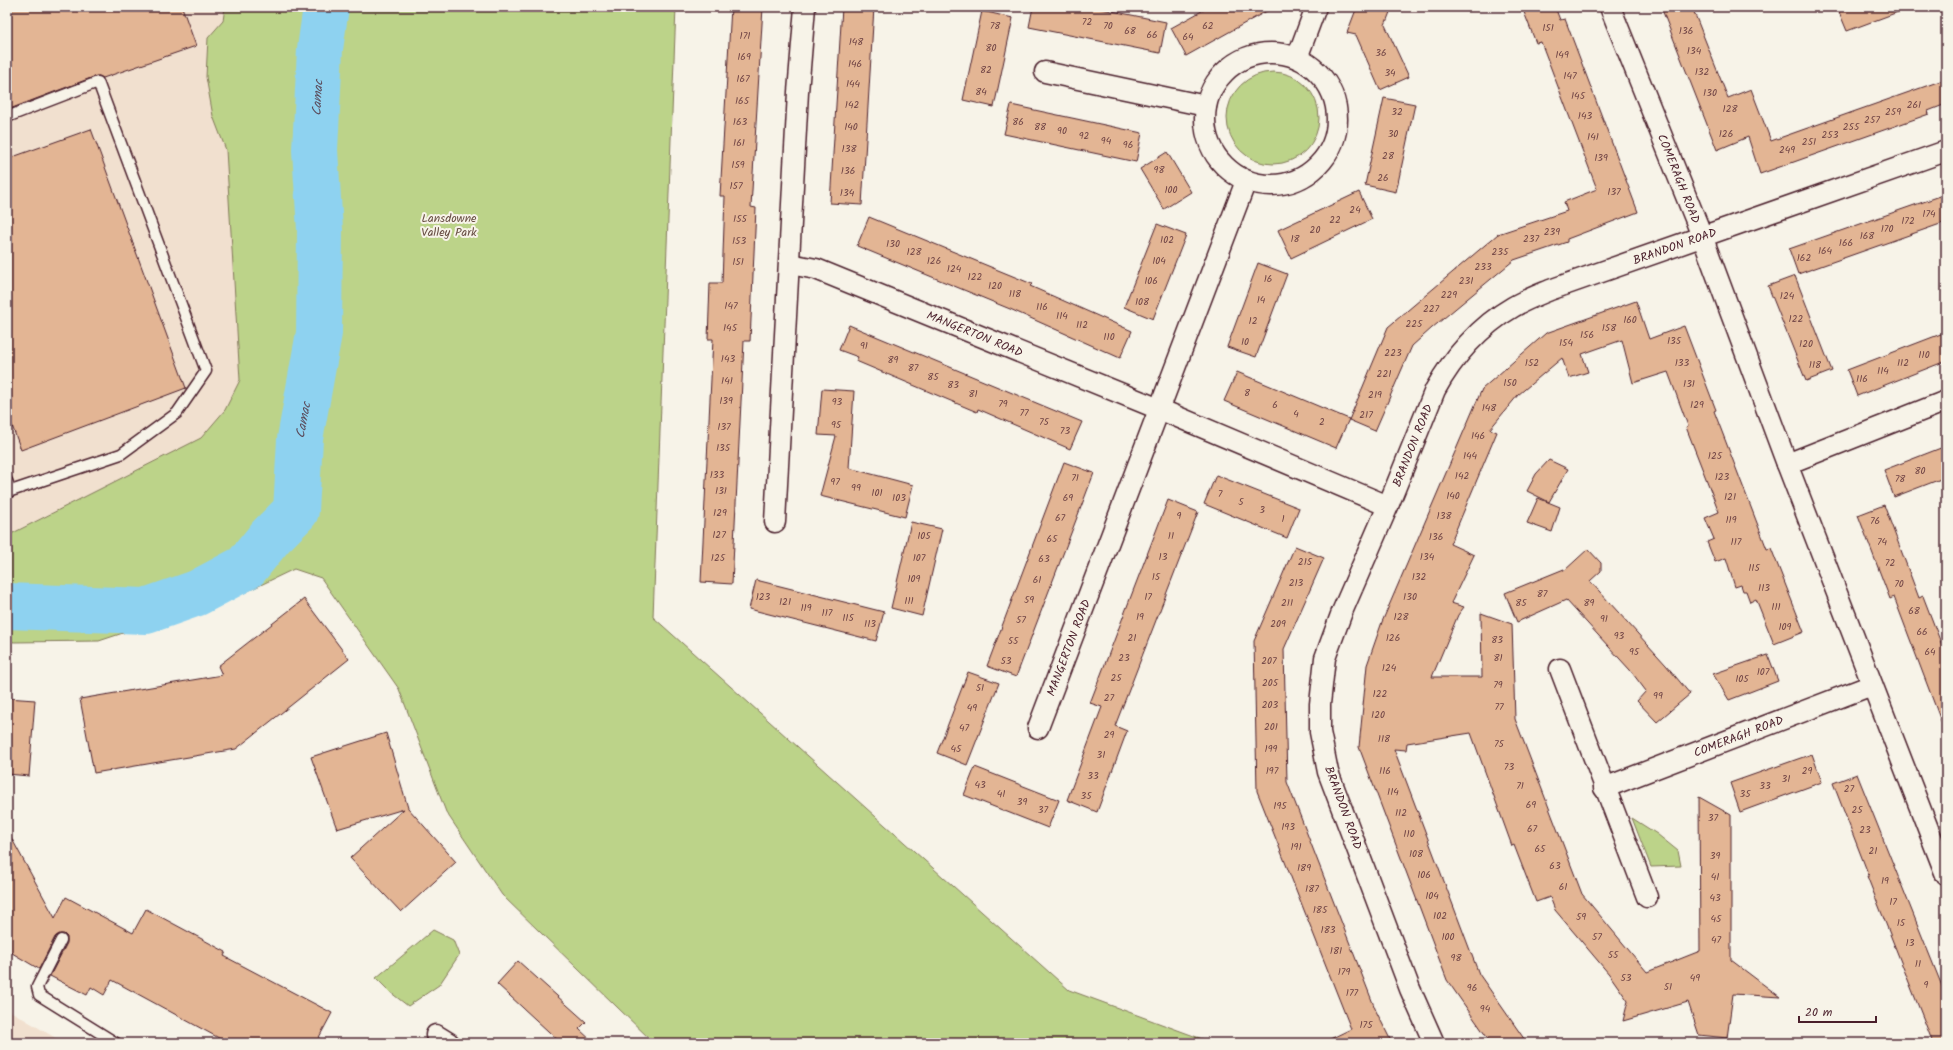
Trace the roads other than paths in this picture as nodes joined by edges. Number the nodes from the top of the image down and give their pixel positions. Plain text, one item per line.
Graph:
1 (805, 7) edge
2 (1316, 7) edge
3 (1610, 7) edge
4 (1297, 58) junction
5 (1045, 72) dead end
6 (1206, 106) junction
7 (7, 117) edge
8 (1946, 151) edge
9 (1246, 181) junction
10 (1702, 236) junction
11 (790, 264) junction
12 (1946, 401) edge
13 (1159, 409) junction
14 (1787, 464) junction
15 (7, 481) edge
16 (1388, 506) junction
17 (775, 522) dead end
18 (1560, 669) dead end
19 (1872, 685) junction
20 (1038, 728) dead end
21 (1604, 788) junction
22 (1946, 875) edge
23 (1647, 896) dead end
24 (61, 940) dead end
25 (116, 1043) edge
26 (1434, 1043) edge

1 - 11 street
2 - 4 street
3 - 10 street, COMERAGH ROAD
4 - 6 street
4 - 9 street
5 - 6 street
6 - 9 street
7 - 15 lane
8 - 10 street, BRANDON ROAD
9 - 13 street, MANGERTON ROAD
10 - 14 street, COMERAGH ROAD
10 - 16 street, BRANDON ROAD
11 - 13 street, MANGERTON ROAD
11 - 17 street
12 - 14 street
13 - 16 street, MANGERTON ROAD
13 - 20 street, MANGERTON ROAD
14 - 19 street, COMERAGH ROAD
16 - 26 street, BRANDON ROAD
18 - 21 street
19 - 21 street, COMERAGH ROAD
19 - 22 street, COMERAGH ROAD
21 - 23 street
24 - 25 lane

